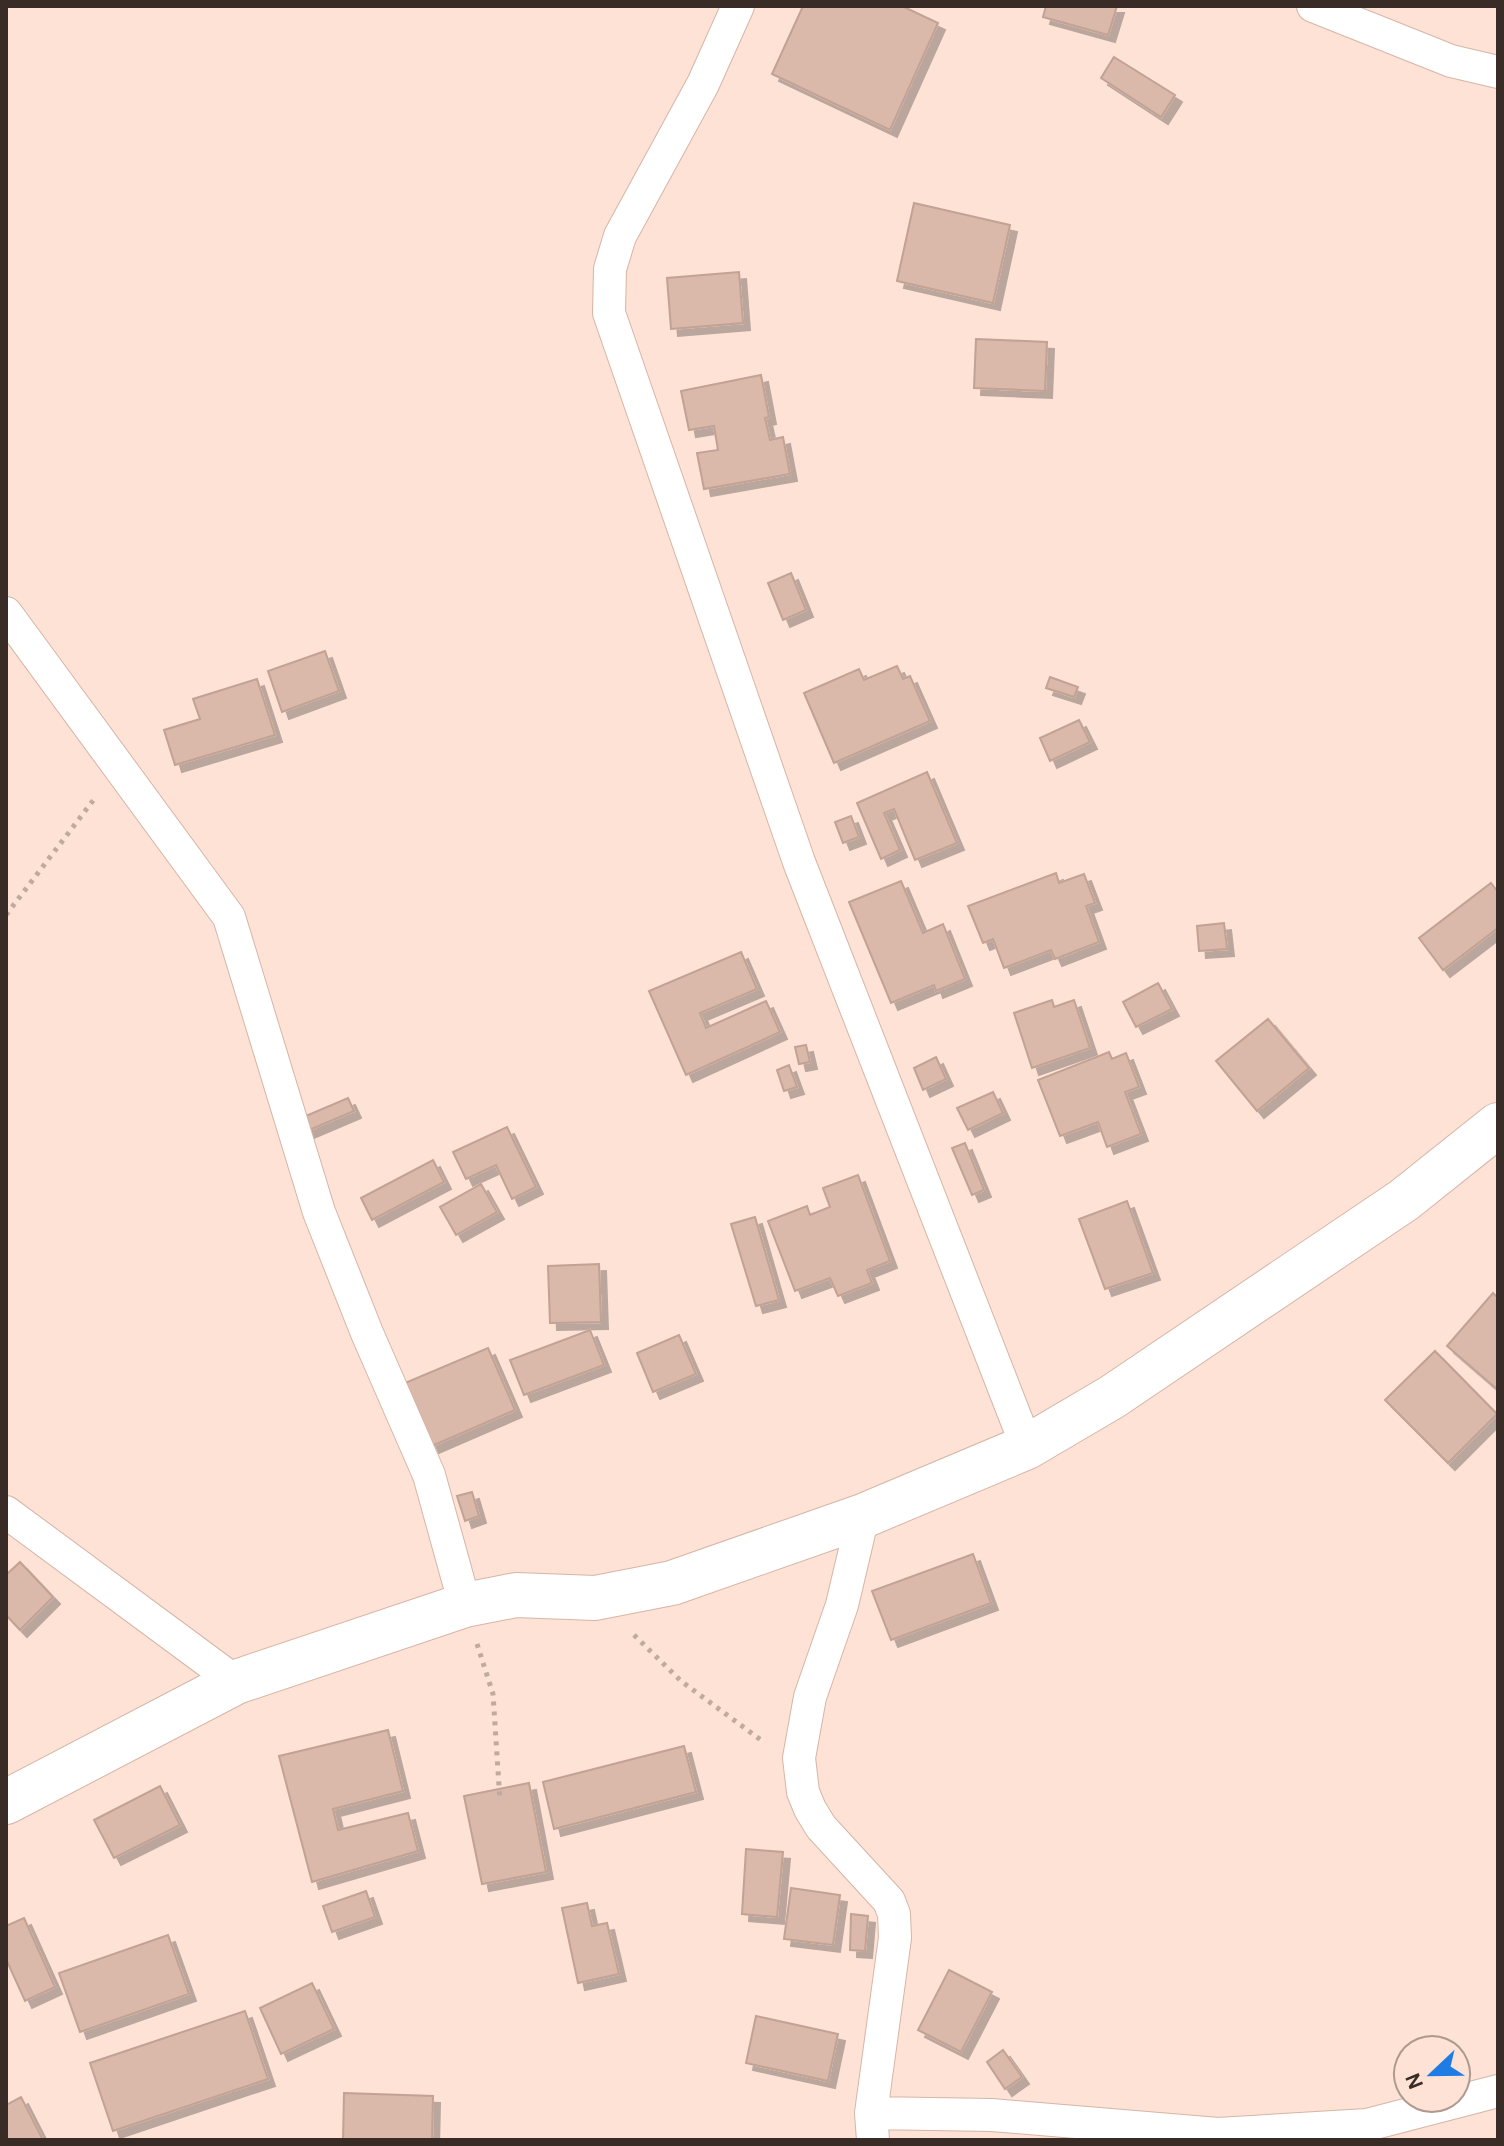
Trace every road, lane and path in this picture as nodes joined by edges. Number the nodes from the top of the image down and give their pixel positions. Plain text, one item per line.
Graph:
1 (738, 6) edge
2 (1313, 6) edge
3 (1498, 72) edge
4 (6, 613) edge
5 (120, 766) junction
6 (6, 915) edge
7 (1498, 1125) edge
8 (1027, 1447) junction
9 (6, 1512) edge
10 (863, 1516) junction
11 (595, 1598) junction
12 (465, 1605) junction
13 (236, 1682) junction
14 (799, 1758) junction
15 (500, 1801) dead end
16 (6, 1802) edge
17 (1498, 2091) edge
18 (872, 2126) edge

1 - 8 street
2 - 3 street
4 - 5 street
5 - 6 path
5 - 12 street
7 - 8 street
8 - 10 street
9 - 13 street
10 - 11 street
10 - 14 street
11 - 12 street
11 - 14 path
12 - 13 street
12 - 15 path
13 - 16 street
14 - 18 street
17 - 18 street

